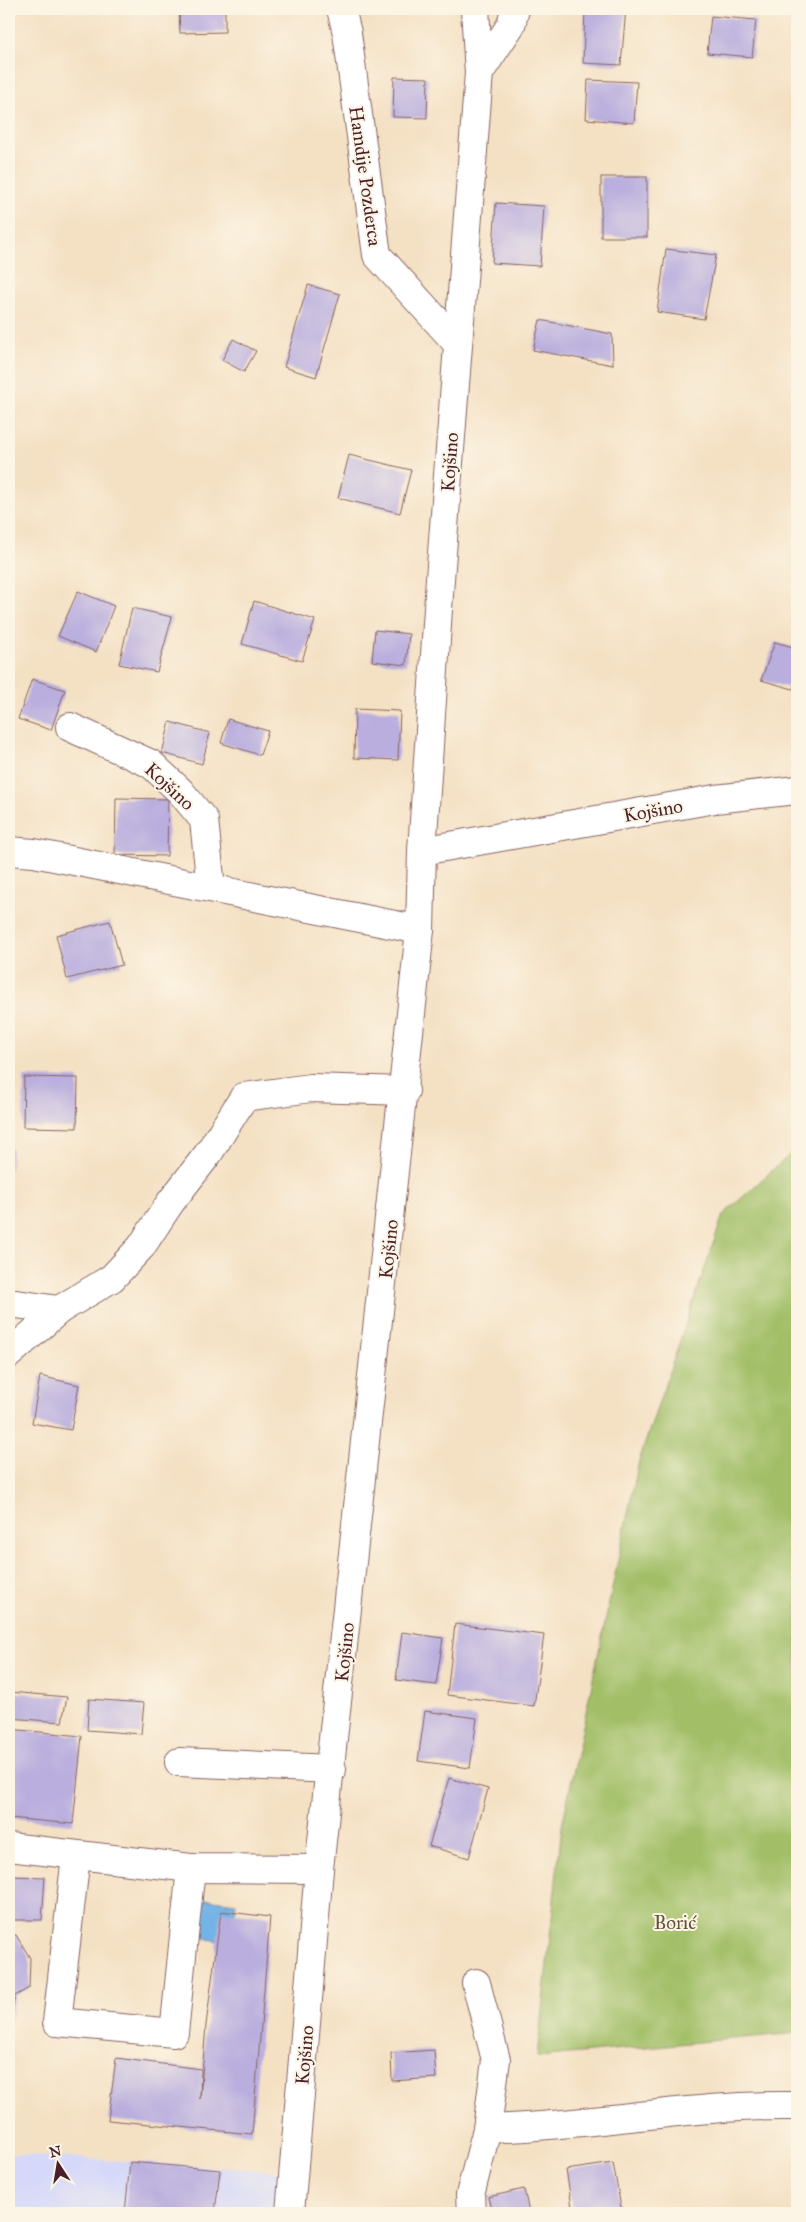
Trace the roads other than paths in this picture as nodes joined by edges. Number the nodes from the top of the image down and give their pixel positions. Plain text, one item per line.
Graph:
1 (340, 9) edge
2 (475, 9) edge
3 (515, 9) edge
4 (479, 74) junction
5 (457, 343) junction
6 (70, 727) dead end
7 (797, 790) edge
8 (9, 851) edge
9 (422, 851) junction
10 (211, 888) junction
11 (420, 930) junction
12 (404, 1091) junction
13 (9, 1303) edge
14 (59, 1310) junction
15 (9, 1354) edge
16 (179, 1762) dead end
17 (332, 1769) junction
18 (9, 1846) edge
19 (76, 1856) junction
20 (191, 1868) junction
21 (319, 1869) junction
22 (476, 1982) dead end
23 (797, 2106) edge
24 (487, 2129) junction
25 (290, 2213) edge
26 (471, 2213) edge

1 - 5 street, Hamdije Pozderca
2 - 4 street, Kojšino
3 - 4 street, Kojšino
4 - 5 street, Kojšino
5 - 9 street, Kojšino
6 - 10 street, Kojšino
7 - 9 street, Kojšino
8 - 10 street
9 - 11 street, Kojšino
10 - 11 street
11 - 12 street, Kojšino
12 - 14 street
12 - 17 street, Kojšino
13 - 14 street
14 - 15 street
16 - 17 street
17 - 21 street, Kojšino
18 - 19 street
19 - 20 street
19 - 20 street
20 - 21 street
21 - 25 street, Kojšino
22 - 24 street
23 - 24 street
24 - 26 street

